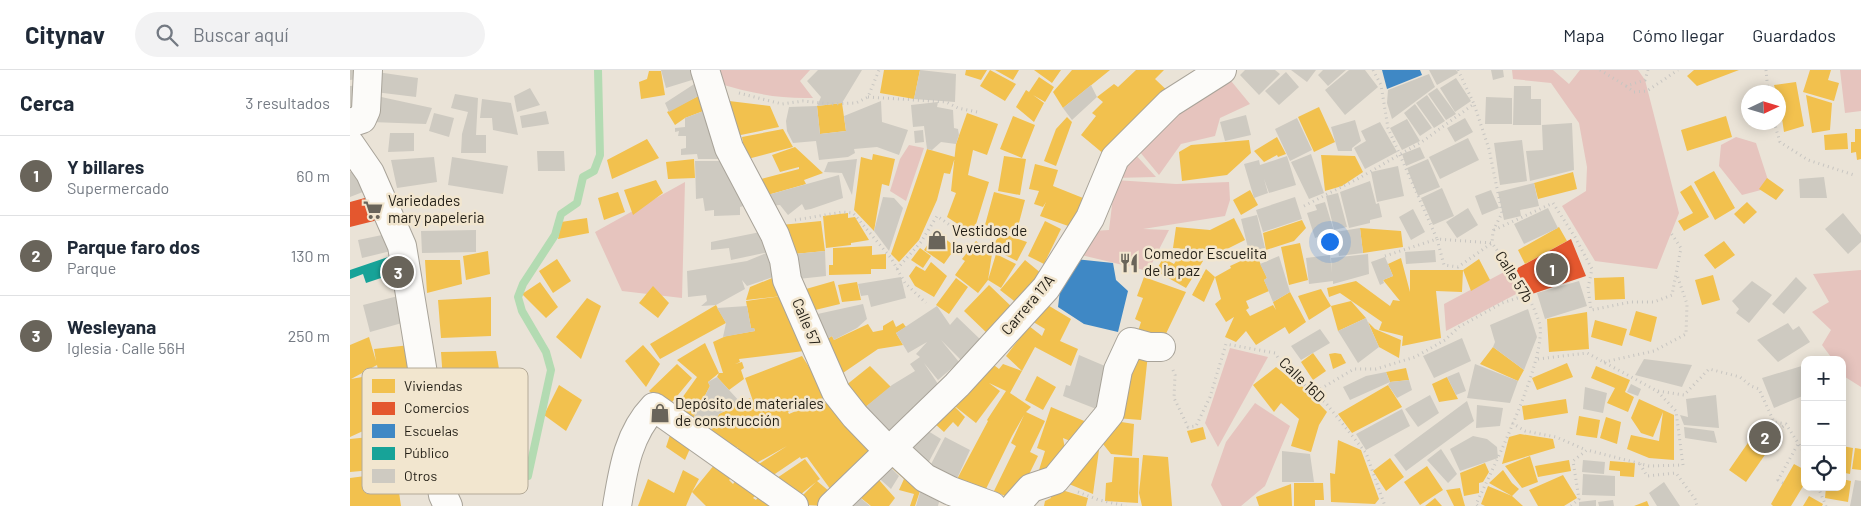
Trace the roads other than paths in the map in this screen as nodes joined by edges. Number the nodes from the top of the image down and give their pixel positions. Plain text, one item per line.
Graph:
1 (368, 70) edge
2 (1222, 70) edge
3 (707, 77) edge
4 (351, 141) edge
5 (1161, 347) road end
6 (422, 368) edge
7 (890, 449) junction
8 (443, 494) edge
9 (448, 506) edge
10 (617, 506) edge
11 (794, 506) edge
12 (832, 506) edge
13 (992, 506) edge
14 (1015, 506) edge

1 - 4 street
2 - 7 street, Carrera 17A
3 - 7 street, Calle 57
4 - 6 street
5 - 14 street
7 - 12 street, Carrera 17A
7 - 13 street, Calle 57
8 - 9 street
10 - 11 street

